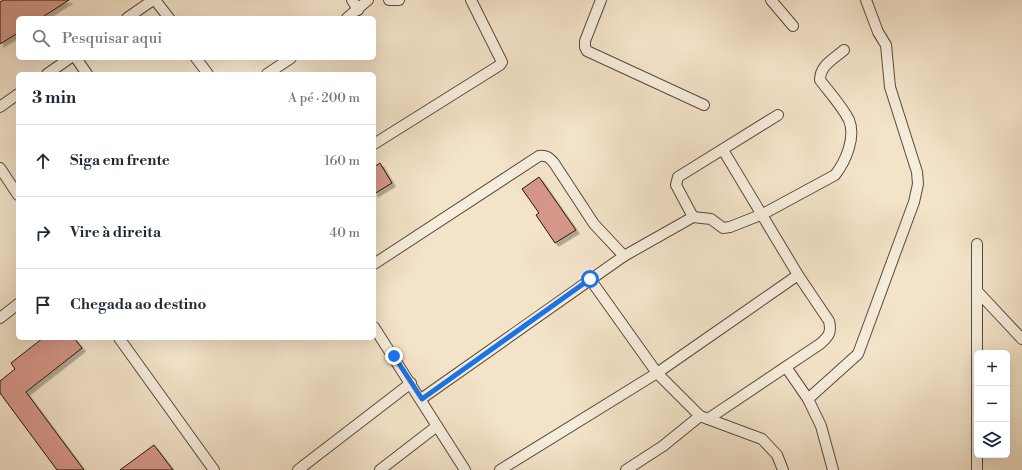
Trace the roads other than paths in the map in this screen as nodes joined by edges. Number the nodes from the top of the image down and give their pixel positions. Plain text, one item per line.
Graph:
1 (154, 0) edge
2 (352, 0) edge
3 (368, 0) edge
4 (389, 0) edge
5 (399, 0) edge
6 (470, 0) edge
7 (601, 0) edge
8 (771, 0) edge
9 (866, 0) edge
10 (358, 10) junction
11 (130, 16) edge
12 (167, 16) edge
13 (350, 16) edge
14 (793, 26) dead end
15 (844, 50) dead end
16 (67, 60) edge
17 (77, 60) edge
18 (198, 60) edge
19 (287, 60) edge
20 (50, 72) edge
21 (86, 72) edge
22 (206, 72) edge
23 (270, 72) edge
24 (16, 95) edge
25 (704, 105) dead end
26 (0, 107) edge
27 (778, 115) dead end
28 (376, 143) edge
29 (722, 150) junction
30 (0, 168) edge
31 (16, 192) edge
32 (763, 214) junction
33 (693, 217) junction
34 (977, 244) dead end
35 (624, 256) junction
36 (376, 263) edge
37 (798, 274) junction
38 (590, 279) junction
39 (978, 292) junction
40 (16, 306) edge
41 (0, 318) edge
42 (376, 330) edge
43 (1022, 339) edge
44 (120, 340) edge
45 (786, 367) junction
46 (658, 373) junction
47 (411, 383) junction
48 (422, 399) junction
49 (808, 399) junction
50 (704, 418) junction
51 (437, 426) junction
52 (214, 470) edge
53 (298, 470) edge
54 (380, 470) edge
55 (465, 470) edge
56 (500, 470) edge
57 (626, 470) edge
58 (783, 470) edge
59 (834, 470) edge
60 (977, 470) edge

1 - 11 street
1 - 12 street
2 - 10 street
3 - 10 street
4 - 5 street
6 - 28 street
7 - 25 street
8 - 14 street
9 - 49 street
10 - 13 street
15 - 32 street
16 - 20 street
17 - 21 street
18 - 22 street
19 - 23 street
24 - 26 street
27 - 29 street
29 - 32 street
29 - 33 street
30 - 31 street
32 - 33 street
32 - 37 street
33 - 35 street
34 - 39 street
35 - 36 street
35 - 38 street
37 - 45 street
37 - 46 street
38 - 46 street
38 - 48 street
39 - 43 street
39 - 60 street
40 - 41 street
42 - 47 street
44 - 52 street
45 - 49 street
45 - 50 street
46 - 50 street
46 - 56 street
47 - 48 street
47 - 53 street
48 - 51 street
49 - 59 street
50 - 57 street
50 - 58 street
51 - 54 street
51 - 55 street

